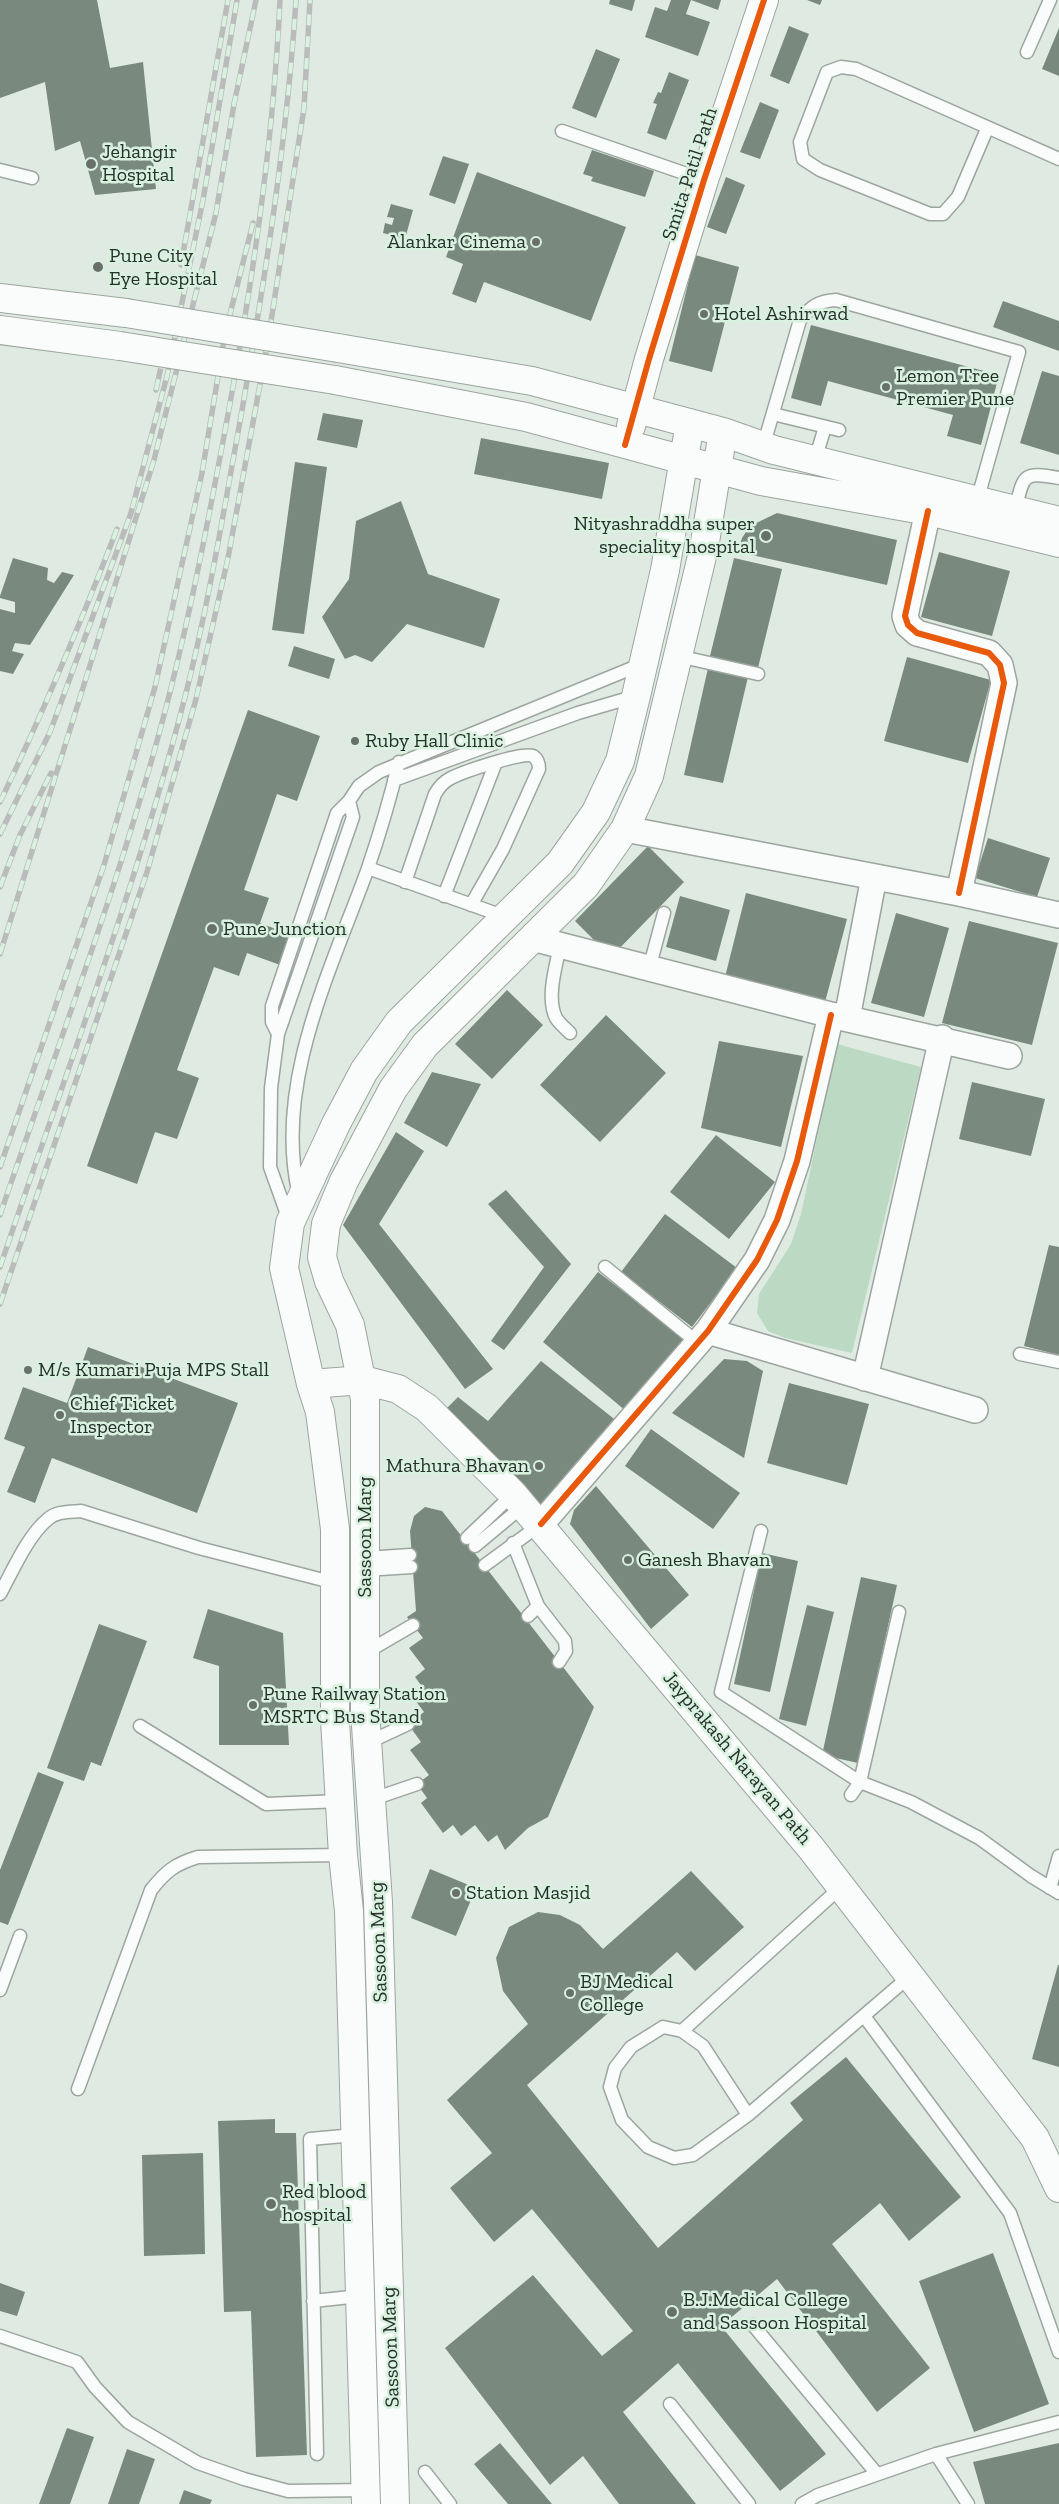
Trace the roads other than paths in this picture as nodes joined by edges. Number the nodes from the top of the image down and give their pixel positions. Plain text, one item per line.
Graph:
1 (764, 0) edge
2 (1050, 0) edge
3 (1027, 52) dead end
4 (987, 128) junction
5 (562, 131) dead end
6 (1059, 159) edge
7 (0, 170) edge
8 (32, 178) dead end
9 (704, 180) junction
10 (0, 298) edge
11 (0, 330) edge
12 (636, 409) junction
13 (773, 414) junction
14 (690, 423) junction
15 (825, 427) junction
16 (839, 430) dead end
17 (723, 432) junction
18 (625, 445) junction
19 (763, 447) junction
20 (815, 460) junction
21 (684, 461) junction
22 (716, 469) junction
23 (1059, 478) edge
24 (977, 501) junction
25 (1015, 510) junction
26 (928, 511) junction
27 (1059, 521) edge
28 (1059, 543) edge
29 (678, 656) junction
30 (643, 663) junction
31 (758, 674) dead end
32 (636, 696) junction
33 (399, 762) junction
34 (496, 762) junction
35 (394, 780) junction
36 (624, 829) junction
37 (368, 868) junction
38 (874, 877) junction
39 (405, 882) junction
40 (959, 893) junction
41 (444, 896) junction
42 (471, 905) junction
43 (664, 913) dead end
44 (1059, 914) edge
45 (503, 916) junction
46 (532, 938) junction
47 (560, 946) junction
48 (649, 969) junction
49 (839, 1017) junction
50 (570, 1033) dead end
51 (942, 1038) junction
52 (1008, 1056) dead end
53 (295, 1211) junction
54 (605, 1267) dead end
55 (703, 1337) junction
56 (1020, 1354) dead end
57 (1059, 1362) edge
58 (865, 1378) junction
59 (363, 1380) junction
60 (311, 1384) junction
61 (975, 1410) dead end
62 (526, 1508) junction
63 (761, 1532) dead end
64 (471, 1542) dead end
65 (514, 1544) junction
66 (410, 1561) dead end
67 (366, 1564) junction
68 (485, 1565) dead end
69 (335, 1583) junction
70 (0, 1594) edge
71 (538, 1606) junction
72 (899, 1612) dead end
73 (528, 1616) dead end
74 (413, 1625) dead end
75 (365, 1653) junction
76 (559, 1662) dead end
77 (408, 1724) dead end
78 (140, 1726) dead end
79 (367, 1743) junction
80 (860, 1782) junction
81 (416, 1784) dead end
82 (851, 1795) dead end
83 (372, 1799) junction
84 (341, 1801) junction
85 (343, 1855) junction
86 (1059, 1856) edge
87 (841, 1887) junction
88 (1055, 1890) edge
89 (20, 1936) dead end
90 (910, 1976) junction
91 (0, 1990) edge
92 (864, 2016) junction
93 (682, 2032) junction
94 (78, 2089) dead end
95 (748, 2115) junction
96 (355, 2135) junction
97 (1059, 2188) edge
98 (360, 2296) junction
99 (313, 2301) junction
100 (753, 2325) dead end
101 (0, 2336) edge
102 (1059, 2352) edge
103 (670, 2404) dead end
104 (1059, 2422) edge
105 (317, 2454) dead end
106 (936, 2454) junction
107 (425, 2472) dead end
108 (877, 2474) junction
109 (366, 2497) edge
110 (395, 2504) edge
111 (450, 2504) edge
112 (749, 2504) edge
113 (802, 2504) edge
114 (968, 2504) edge

1 - 9 main road, Smita Patil Path
2 - 3 lane
4 - 4 lane
4 - 6 lane
5 - 9 lane
7 - 8 lane
9 - 12 main road, Smita Patil Path
10 - 12 main road, bridge
11 - 18 main road, bridge
12 - 14 main road
12 - 18 main road, Smita Patil Path
13 - 15 lane
13 - 19 lane
13 - 24 lane
14 - 17 main road
14 - 21 main road, Sassoon Marg
15 - 16 lane
15 - 20 lane
17 - 19 main road
17 - 22 main road, Sassoon Marg
18 - 21 main road
19 - 20 main road
20 - 24 main road
21 - 22 main road
21 - 30 main road, Sassoon Marg
22 - 26 main road
22 - 29 main road, Sassoon Marg
23 - 25 lane
24 - 25 main road
25 - 27 main road
26 - 28 main road
26 - 40 street
29 - 31 lane
29 - 36 main road, Sassoon Marg
30 - 32 main road, Sassoon Marg
30 - 33 lane
32 - 35 lane
32 - 45 main road, Sassoon Marg
33 - 35 lane
33 - 53 lane
34 - 39 lane
34 - 41 lane
34 - 42 lane
35 - 37 lane
36 - 38 street
36 - 46 main road, Sassoon Marg
37 - 39 lane
37 - 53 lane
38 - 40 street
38 - 49 street
39 - 41 lane
40 - 44 street
41 - 42 lane
42 - 45 lane
43 - 48 lane
45 - 53 main road, Sassoon Marg
46 - 47 street
46 - 59 main road, Sassoon Marg
47 - 48 street
47 - 50 lane
48 - 49 street
49 - 51 street
49 - 55 street
51 - 52 street
51 - 58 street
53 - 60 main road, Sassoon Marg
54 - 55 lane
55 - 58 street
55 - 62 street
56 - 57 lane
58 - 61 street
59 - 60 main road
59 - 62 main road, Jayprakash Narayan Path
59 - 67 main road, Sassoon Marg
60 - 69 main road, Sassoon Marg
62 - 64 lane
62 - 65 lane
62 - 87 main road, Jayprakash Narayan Path
63 - 80 lane
65 - 68 lane
65 - 71 lane
66 - 67 lane
67 - 75 main road, Sassoon Marg
69 - 70 lane
69 - 84 main road, Sassoon Marg
71 - 73 lane
71 - 76 lane
72 - 80 lane
74 - 75 lane
75 - 79 main road, Sassoon Marg
77 - 79 lane
78 - 84 lane
79 - 83 main road, Sassoon Marg
80 - 82 lane
80 - 88 lane
81 - 83 lane
83 - 110 main road, Sassoon Marg
84 - 85 main road, Sassoon Marg
85 - 94 lane
85 - 96 main road, Sassoon Marg
86 - 88 lane
87 - 90 main road, Jayprakash Narayan Path
87 - 93 lane
89 - 91 lane
90 - 92 lane
90 - 97 main road, Jayprakash Narayan Path
92 - 95 lane
92 - 102 lane
93 - 95 lane
93 - 95 lane
96 - 98 main road, Sassoon Marg
96 - 99 lane
98 - 99 lane
98 - 109 main road, Sassoon Marg
99 - 105 lane
100 - 108 lane
101 - 109 lane
103 - 112 lane
104 - 106 lane
106 - 108 lane
106 - 114 lane
107 - 111 lane
108 - 113 lane

